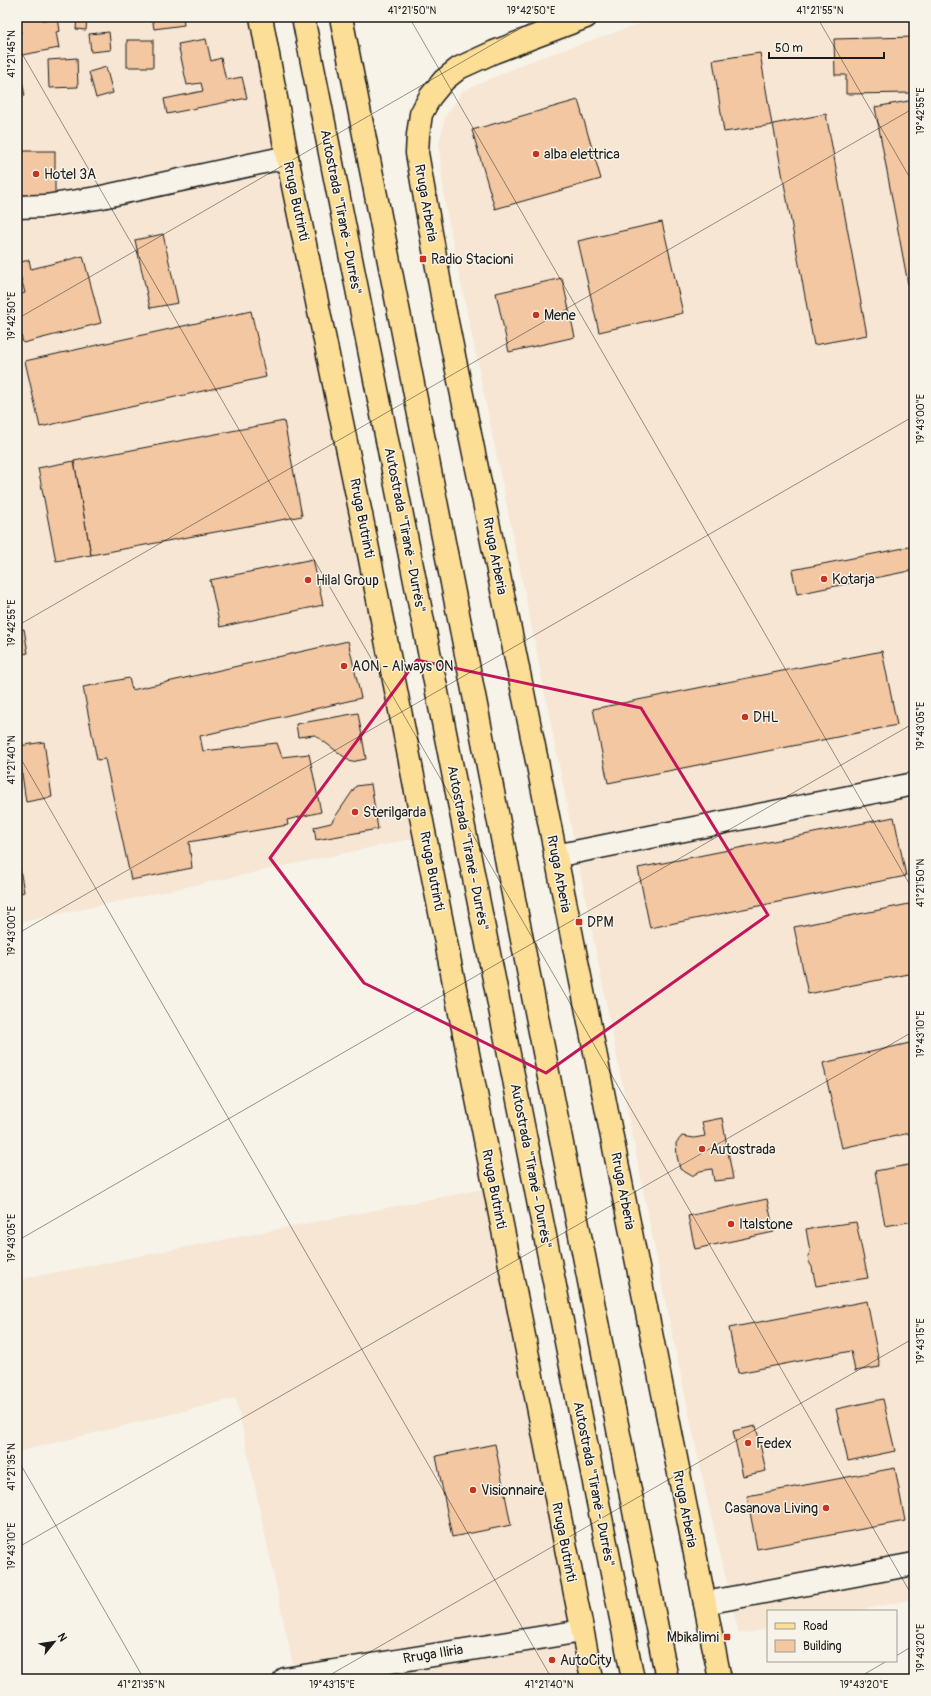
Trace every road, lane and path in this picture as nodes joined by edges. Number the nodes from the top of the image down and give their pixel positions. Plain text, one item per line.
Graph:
1 (260, 17) edge
2 (303, 17) edge
3 (341, 17) edge
4 (586, 17) edge
5 (287, 157) junction
6 (17, 207) edge
7 (914, 784) edge
8 (556, 856) junction
9 (914, 1564) edge
10 (704, 1603) junction
11 (582, 1631) junction
12 (285, 1679) edge
13 (592, 1679) edge
14 (633, 1679) edge
15 (667, 1679) edge
16 (720, 1679) edge

1 - 5 main road, Rruga Butrinti
2 - 14 main road, Autostrada "Tiranë - Durrës"
3 - 15 main road
4 - 8 main road, Rruga Arberia
5 - 6 street
5 - 11 main road, Rruga Butrinti
7 - 8 street
8 - 10 main road, Rruga Arberia
9 - 10 street
10 - 16 main road, Rruga Arberia
11 - 12 street, Rruga Iliria
11 - 13 main road, Rruga Butrinti

